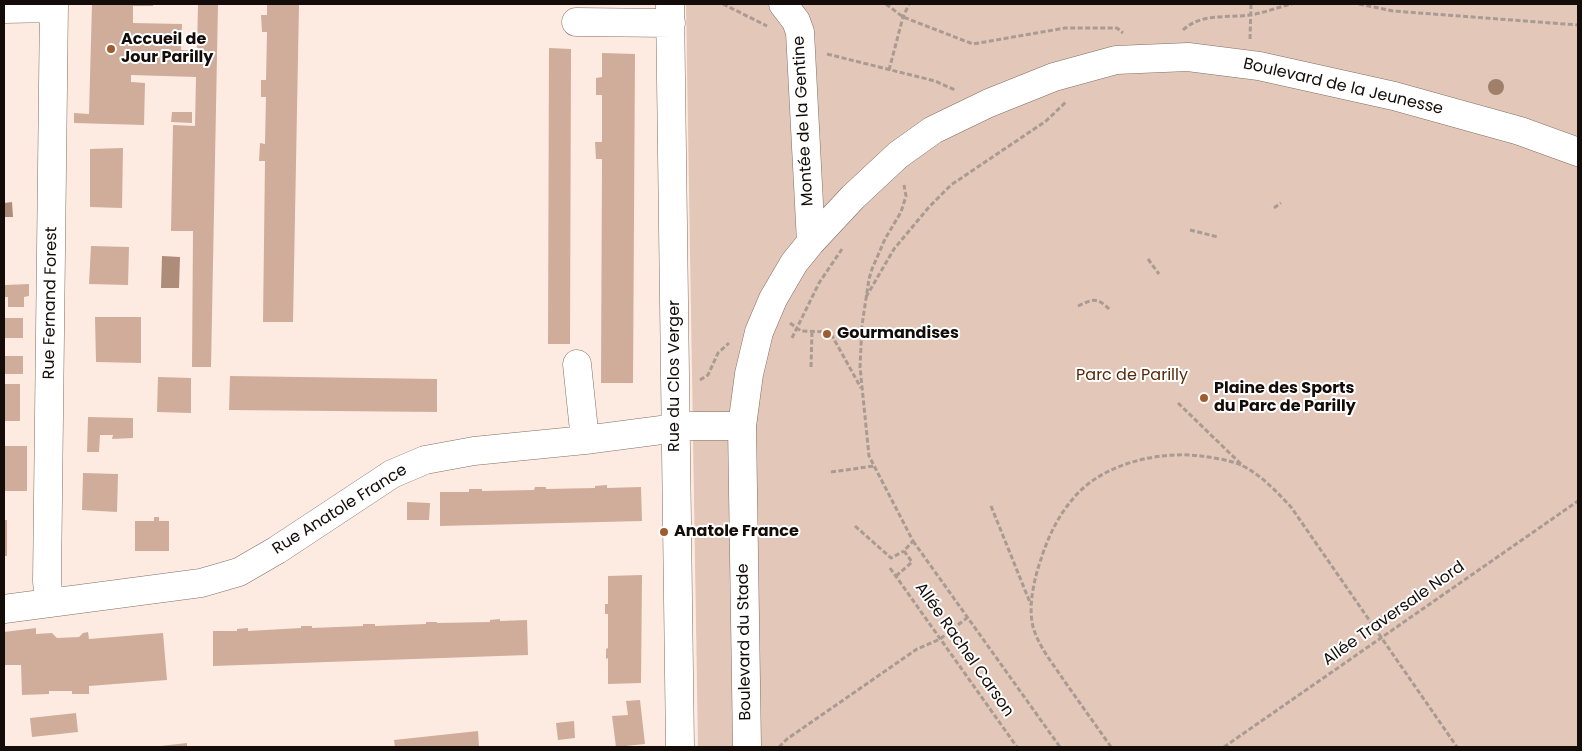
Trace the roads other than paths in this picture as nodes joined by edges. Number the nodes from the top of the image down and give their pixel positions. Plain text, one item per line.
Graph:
1 (783, 4) edge
2 (54, 6) edge
3 (8, 7) edge
4 (671, 11) edge
5 (576, 22) dead end
6 (989, 103) joint
7 (1578, 152) edge
8 (811, 242) junction
9 (577, 364) dead end
10 (675, 427) junction
11 (742, 428) junction
12 (584, 440) junction
13 (49, 603) junction
14 (4, 609) edge
15 (680, 747) edge
16 (748, 747) edge

1 - 8 street, Montée de la Gentine
2 - 3 street
2 - 13 street, Rue Fernand Forest
4 - 5 street
4 - 10 street, Rue du Clos Verger
6 - 7 street, Boulevard de la Jeunesse
6 - 8 street, Boulevard du Stade
8 - 11 street, Boulevard du Stade
9 - 12 street
10 - 11 street, Rue Anatole France
10 - 12 street, Rue Anatole France
10 - 15 street, Rue du Clos Verger
11 - 16 street, Boulevard du Stade
12 - 13 street, Rue Anatole France
13 - 14 street, Rue Anatole France

